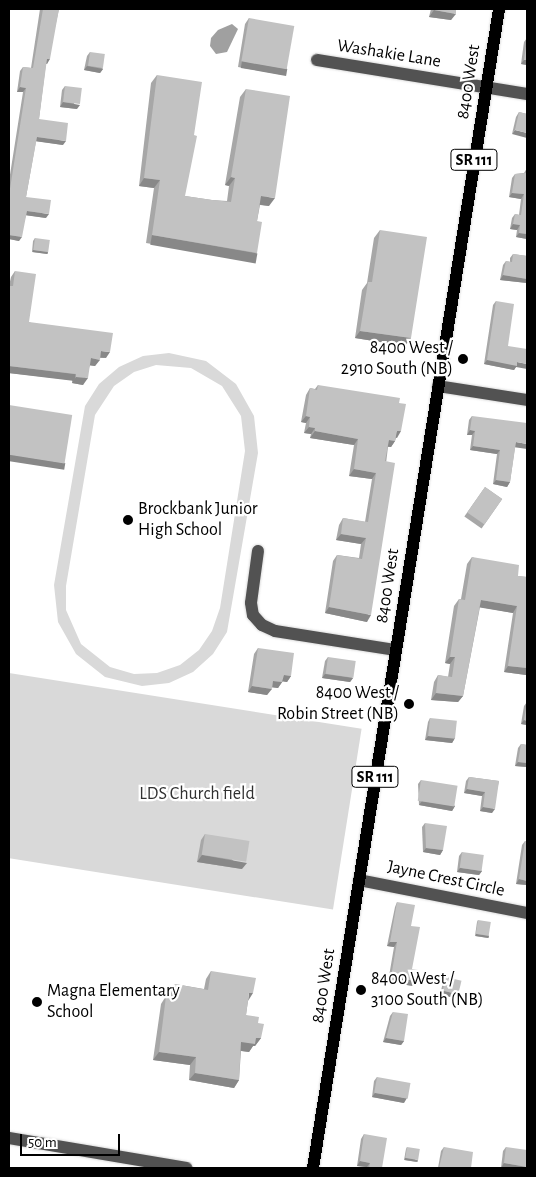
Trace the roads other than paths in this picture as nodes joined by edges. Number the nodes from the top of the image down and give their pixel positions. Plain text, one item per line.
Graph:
1 (499, 9) edge
2 (317, 60) dead end
3 (486, 88) junction
4 (527, 94) edge
5 (438, 386) junction
6 (527, 400) edge
7 (258, 551) dead end
8 (395, 650) junction
9 (358, 880) junction
10 (527, 913) edge
11 (9, 1138) edge
12 (128, 1163) edge
13 (186, 1168) edge
14 (313, 1168) edge

1 - 3 main road, 8400 West / SR 111
2 - 3 street, Washakie Lane
3 - 4 street, Washakie Lane
3 - 5 main road, 8400 West / SR 111
5 - 6 street
5 - 8 main road, 8400 West / SR 111
7 - 8 street
8 - 9 main road, 8400 West / SR 111
9 - 10 street, Jayne Crest Circle
9 - 14 main road, 8400 West / SR 111
11 - 12 street
12 - 13 street

